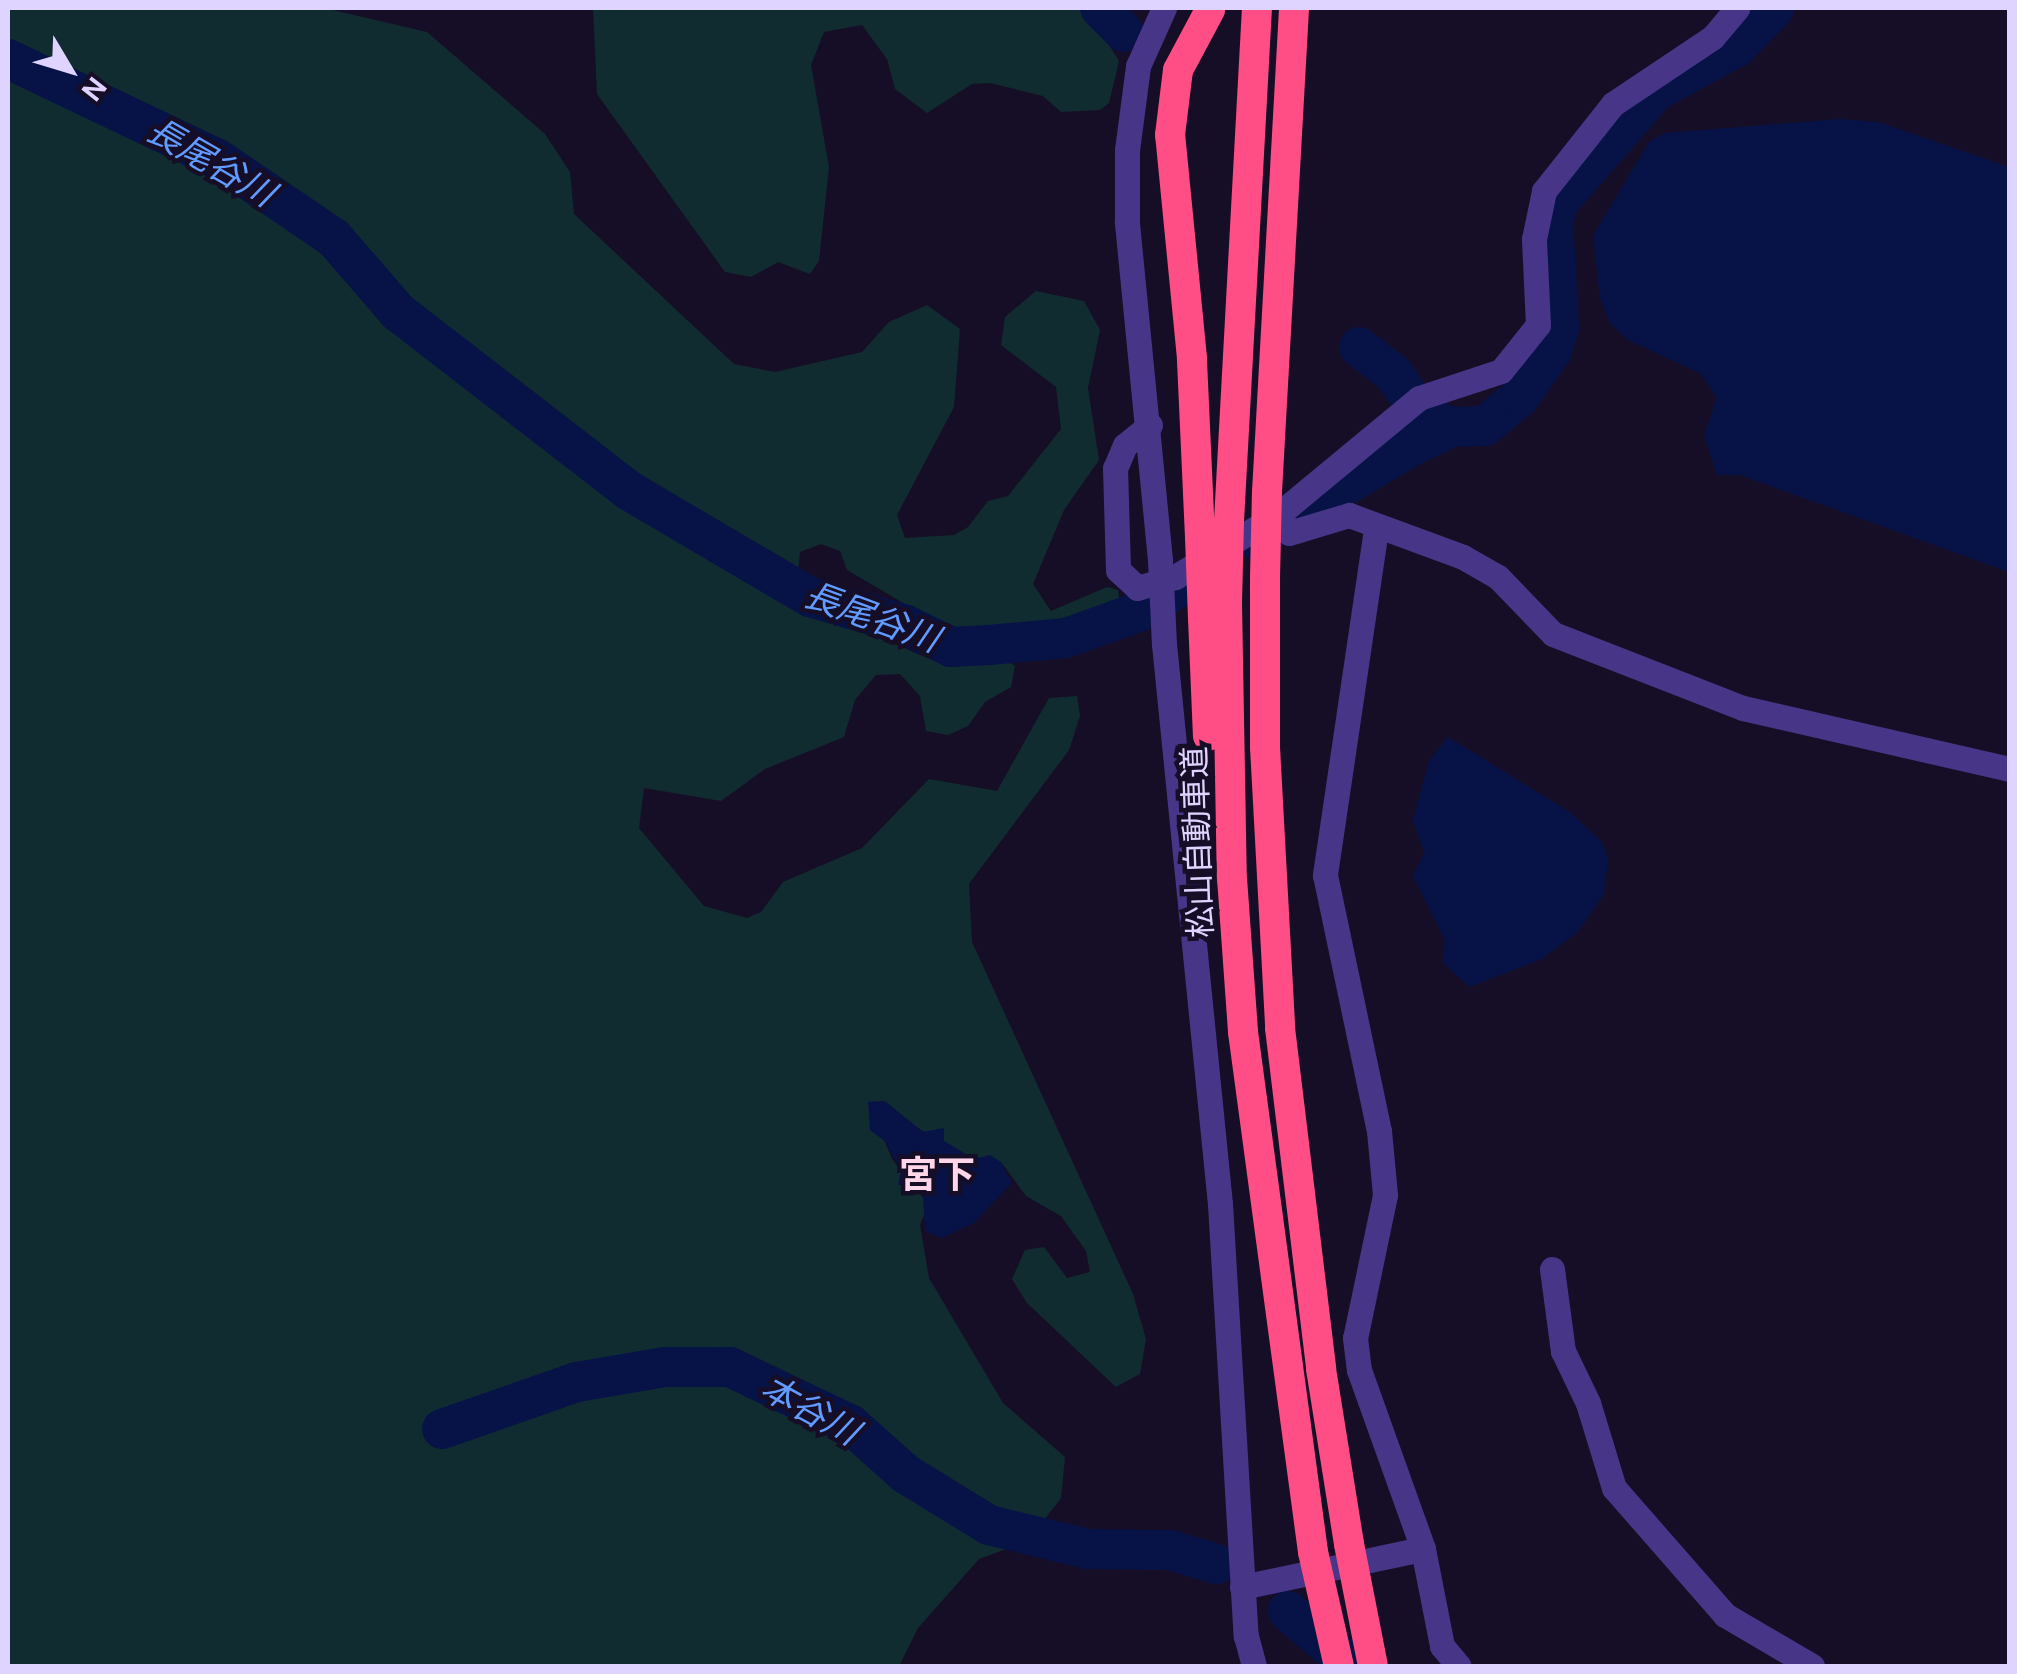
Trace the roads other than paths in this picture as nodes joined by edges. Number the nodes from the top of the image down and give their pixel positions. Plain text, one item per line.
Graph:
1 (1164, 8) edge
2 (1256, 8) edge
3 (1294, 8) edge
4 (1737, 8) edge
5 (1210, 10) edge
6 (1150, 424) junction
7 (1278, 513) junction
8 (1376, 530) junction
9 (1215, 610) junction
10 (2010, 769) edge
11 (1552, 1269) dead end
12 (1423, 1548) junction
13 (1242, 1587) junction
14 (1254, 1666) edge
15 (1339, 1666) edge
16 (1373, 1666) edge
17 (1459, 1666) edge
18 (1812, 1666) edge

1 - 6 street
2 - 9 highway, bridge
3 - 7 highway
4 - 7 street
5 - 9 highway, bridge
6 - 7 street
6 - 13 street, bridge
7 - 8 street
7 - 16 highway, bridge
8 - 10 street
8 - 12 street
9 - 15 highway, bridge
11 - 18 street
12 - 13 street
12 - 17 street
13 - 14 street

